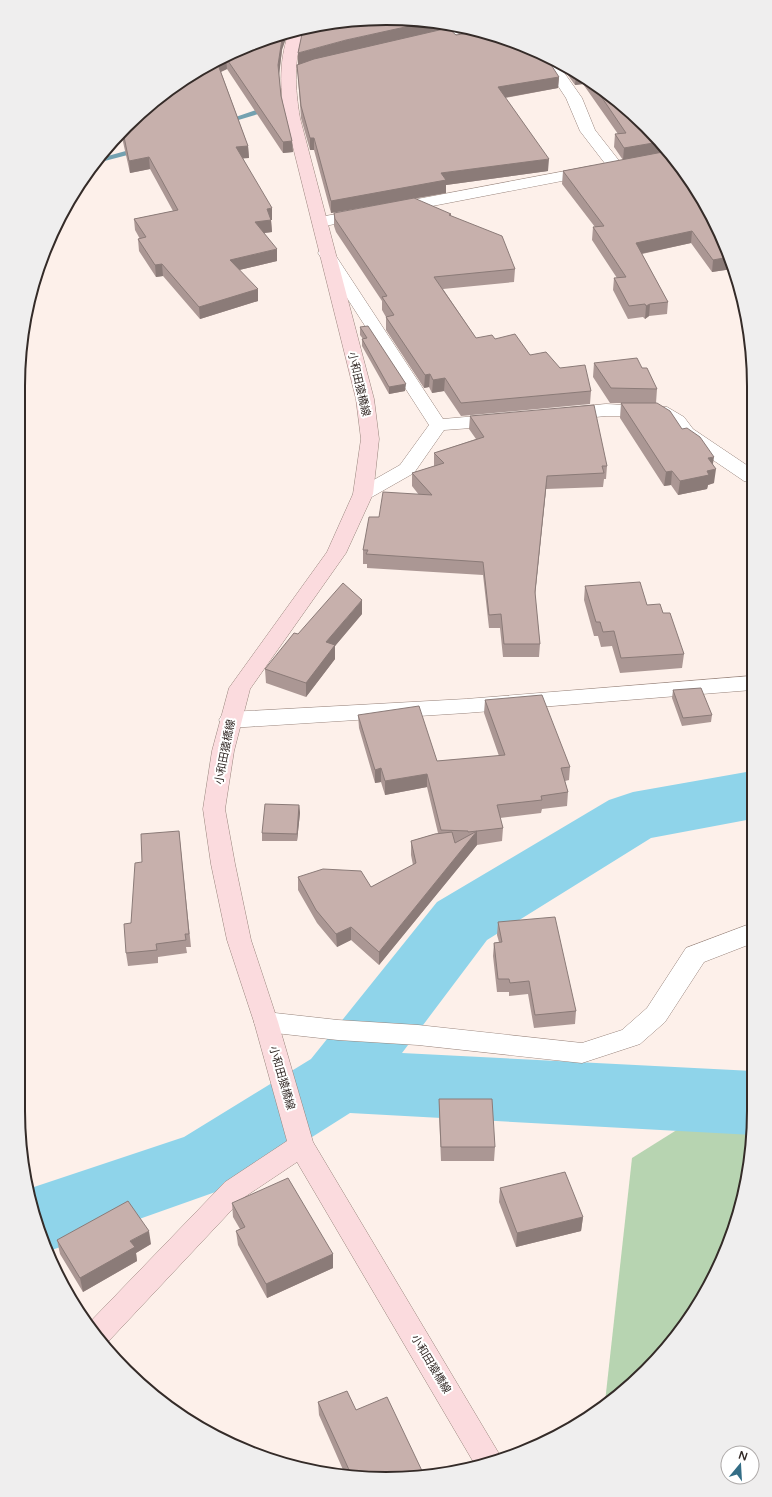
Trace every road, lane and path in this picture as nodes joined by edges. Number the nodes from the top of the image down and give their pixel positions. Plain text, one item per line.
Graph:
1 (454, 32) edge
2 (295, 37) edge
3 (409, 44) edge
4 (552, 65) edge
5 (320, 222) junction
6 (326, 253) junction
7 (545, 416) edge
8 (515, 418) edge
9 (438, 426) junction
10 (747, 474) edge
11 (363, 494) junction
12 (747, 683) edge
13 (230, 720) junction
14 (747, 934) edge
15 (266, 1022) junction
16 (302, 1145) junction
17 (100, 1331) edge
18 (487, 1458) edge

1 - 3 street
2 - 5 main road, 小和田猿橋線
4 - 5 street
5 - 6 main road, 小和田猿橋線
6 - 9 street
6 - 11 main road, 小和田猿橋線
7 - 10 street
8 - 9 street
9 - 11 street
11 - 13 main road, 小和田猿橋線
12 - 13 street
13 - 15 main road, 小和田猿橋線
14 - 15 street
15 - 16 main road, 小和田猿橋線
16 - 17 main road
16 - 18 main road, 小和田猿橋線

